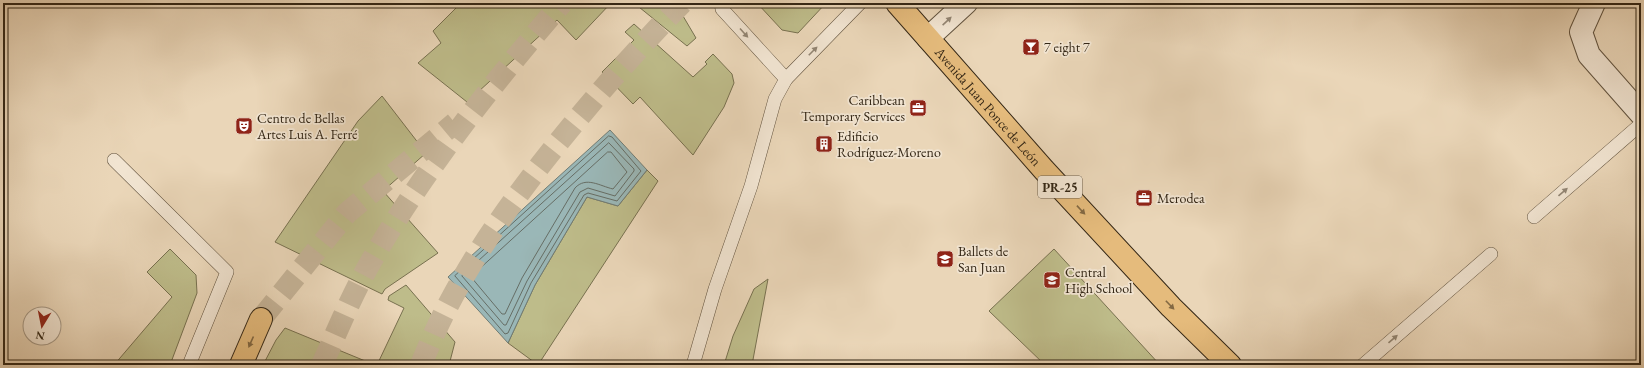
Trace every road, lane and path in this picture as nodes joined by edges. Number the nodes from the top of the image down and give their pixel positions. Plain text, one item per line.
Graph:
1 (721, 3) edge
2 (860, 3) edge
3 (897, 3) edge
4 (966, 3) edge
5 (1594, 3) edge
6 (928, 38) junction
7 (786, 79) junction
8 (1641, 114) edge
9 (1641, 124) edge
10 (114, 160) dead end
11 (1534, 217) dead end
12 (1492, 254) dead end
13 (262, 319) tunnel mouth
14 (189, 365) edge
15 (241, 365) edge
16 (692, 365) edge
17 (1230, 365) edge
18 (1363, 365) edge

1 -> 7 lane
7 -> 2 lane
3 - 6 main road, Avenida Juan Ponce de León / PR-25
6 -> 4 street
5 - 8 street
6 -> 17 main road, Avenida Juan Ponce de León / PR-25
7 - 16 lane
11 -> 9 lane
10 - 14 lane
18 -> 12 lane
13 -> 15 main road

